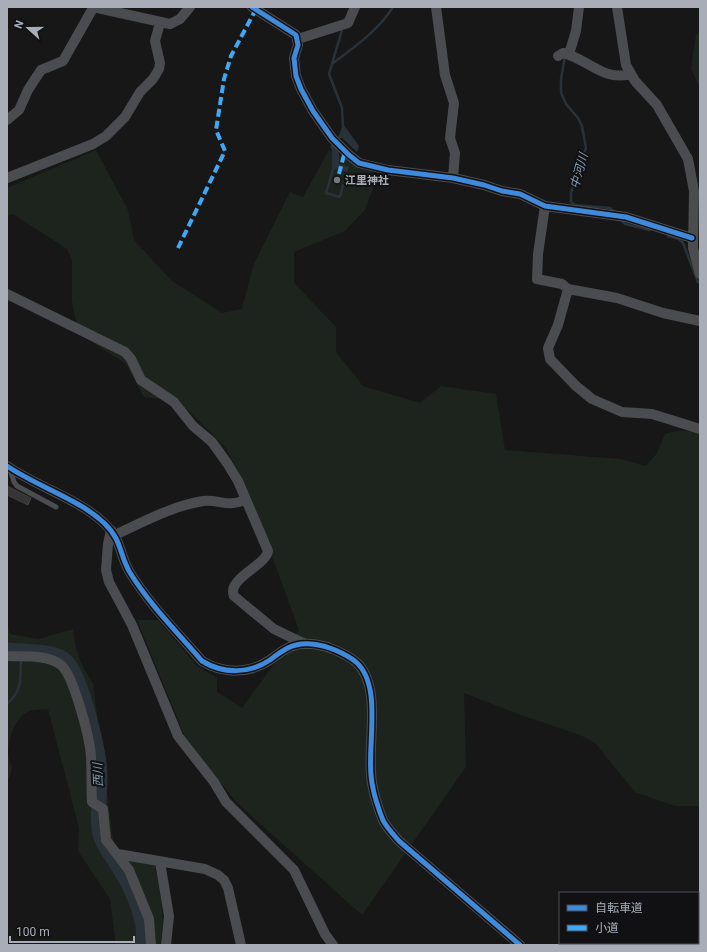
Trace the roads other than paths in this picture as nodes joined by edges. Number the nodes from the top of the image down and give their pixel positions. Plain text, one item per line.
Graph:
1 (190, 7) edge
2 (252, 7) edge
3 (355, 7) edge
4 (436, 7) edge
5 (579, 7) edge
6 (617, 7) edge
7 (93, 8) edge
8 (160, 22) junction
9 (298, 40) junction
10 (630, 74) junction
11 (7, 120) edge
12 (7, 178) edge
13 (453, 178) junction
14 (544, 206) junction
15 (695, 245) edge
16 (700, 274) edge
17 (568, 289) junction
18 (7, 294) edge
19 (700, 321) edge
20 (700, 429) edge
21 (8, 466) edge
22 (245, 500) junction
23 (56, 506) dead end
24 (113, 532) junction
25 (306, 644) junction
26 (16, 657) edge
27 (118, 854) junction
28 (160, 862) junction
29 (151, 945) edge
30 (166, 945) edge
31 (241, 945) edge
32 (333, 945) edge
33 (520, 945) edge

1 - 8 street
2 - 9 street
3 - 9 street
4 - 13 street
5 - 10 street
6 - 10 street
7 - 8 street
7 - 11 street
8 - 12 street
9 - 13 street
10 - 15 street
13 - 14 street
14 - 15 street
14 - 17 street
15 - 16 street
17 - 19 street
17 - 20 street
18 - 22 street
21 - 23 lane
21 - 24 street
22 - 24 street
22 - 25 street
24 - 25 street
24 - 32 street
25 - 33 street
26 - 27 street
27 - 28 street
27 - 29 street
28 - 30 street
28 - 31 street

